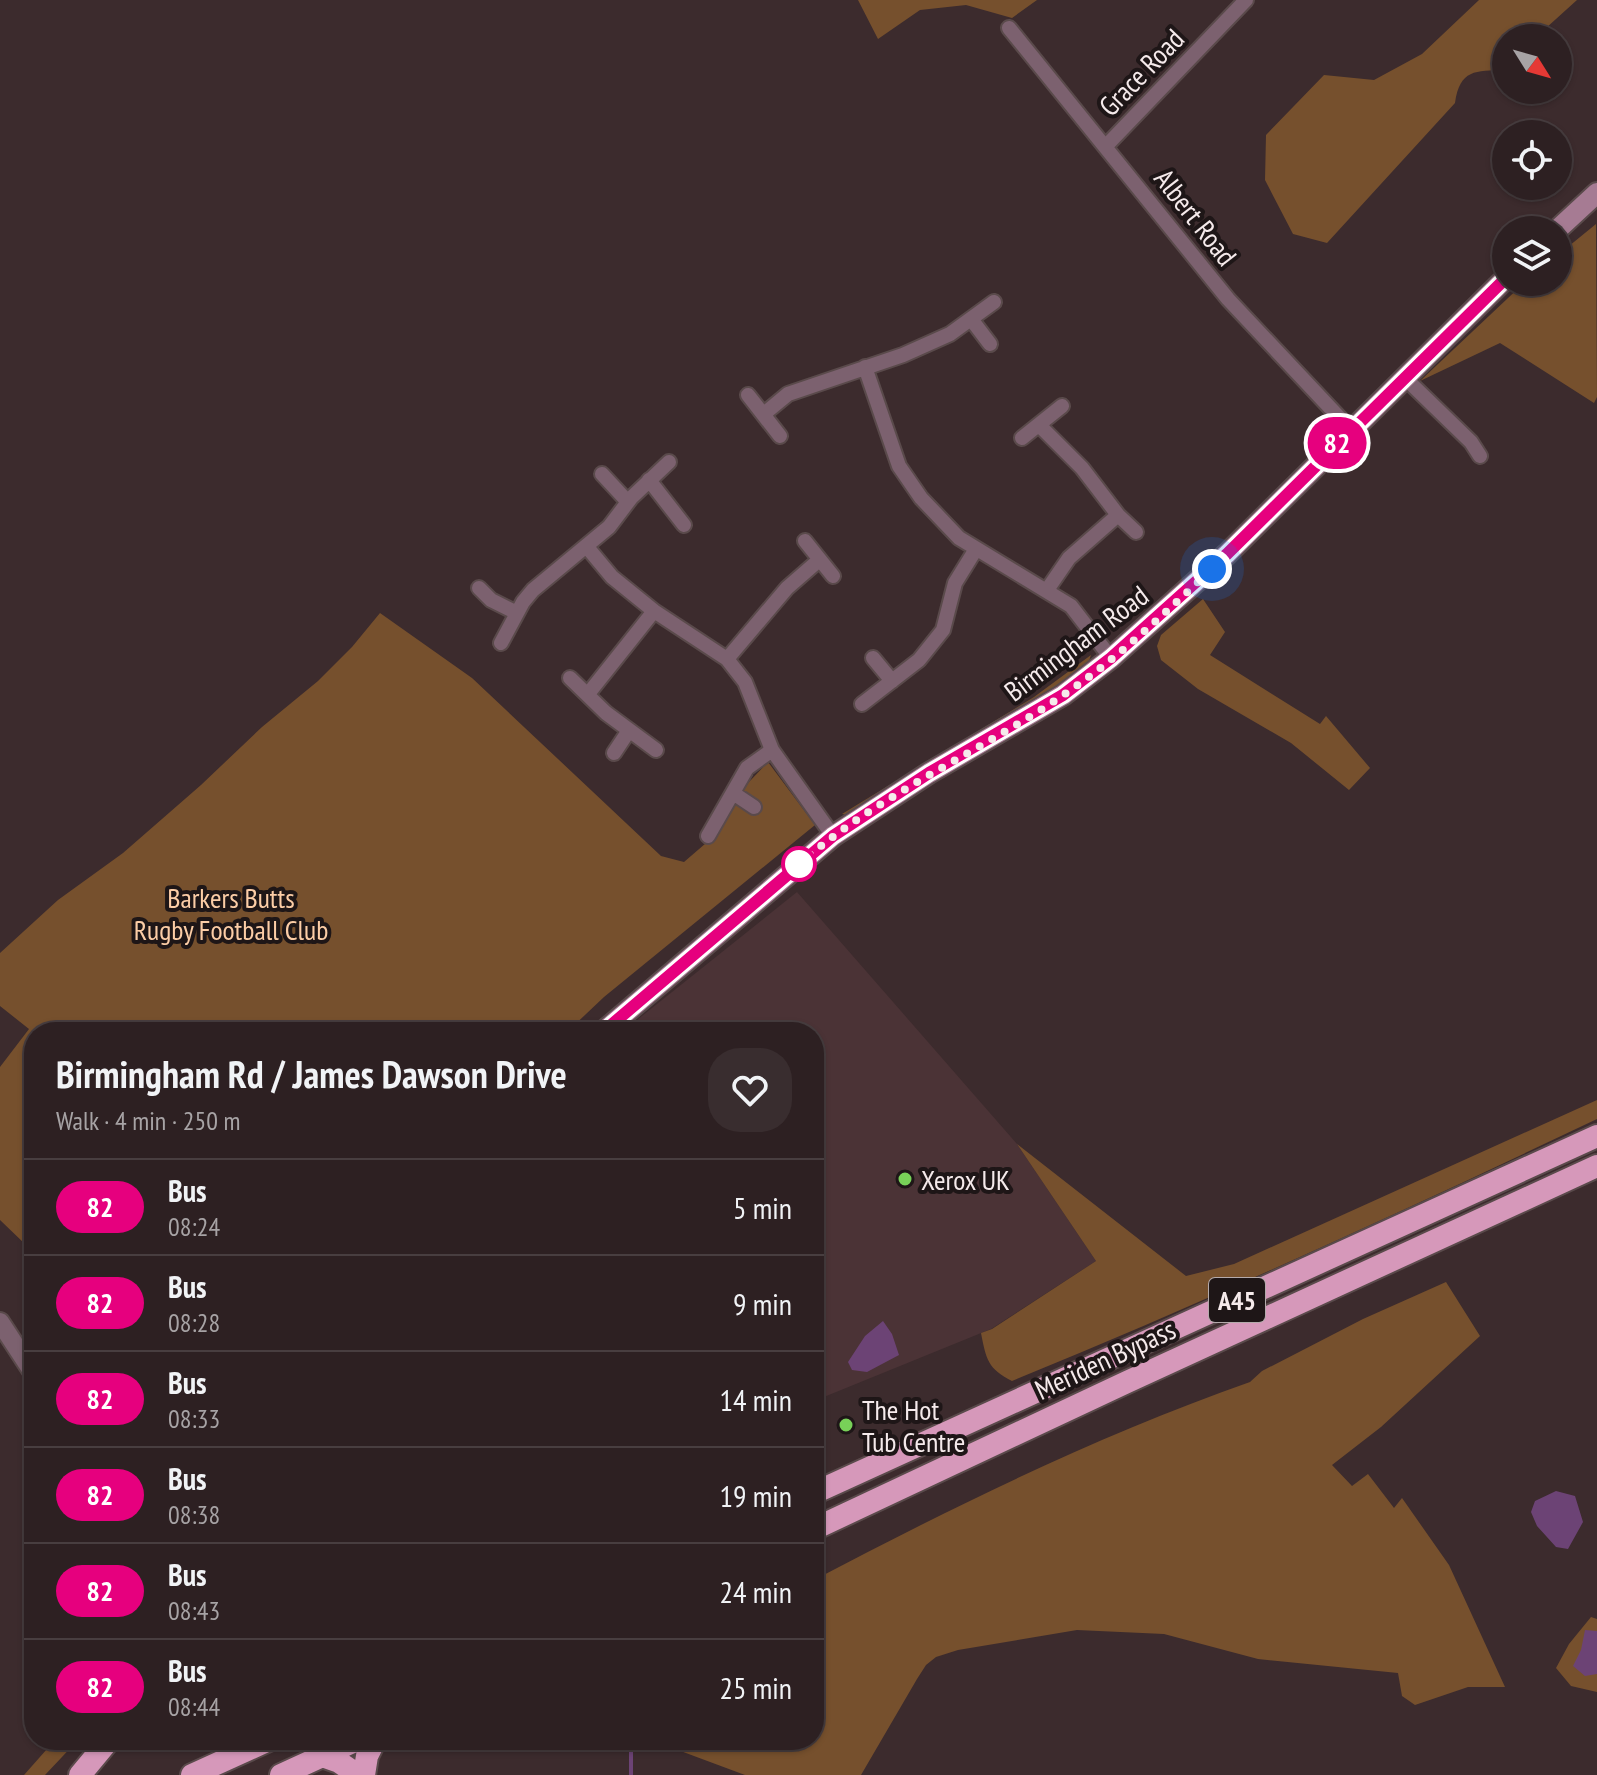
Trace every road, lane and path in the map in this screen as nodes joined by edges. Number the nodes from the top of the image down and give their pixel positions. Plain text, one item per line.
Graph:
1 (1246, 0) edge
2 (1009, 28) dead end
3 (1106, 146) junction
4 (1597, 193) edge
5 (1572, 216) edge
6 (1492, 292) edge
7 (994, 302) dead end
8 (971, 319) junction
9 (990, 344) dead end
10 (865, 367) junction
11 (1404, 377) junction
12 (748, 395) dead end
13 (1062, 406) dead end
14 (765, 413) junction
15 (1040, 426) junction
16 (1351, 430) junction
17 (780, 436) dead end
18 (1022, 438) dead end
19 (1480, 456) dead end
20 (669, 462) dead end
21 (602, 474) dead end
22 (649, 480) junction
23 (628, 502) junction
24 (1118, 515) junction
25 (684, 525) dead end
26 (1136, 532) dead end
27 (805, 541) dead end
28 (587, 547) junction
29 (976, 549) junction
30 (818, 561) junction
31 (833, 576) dead end
32 (479, 588) dead end
33 (1047, 590) junction
34 (654, 611) junction
35 (517, 613) junction
36 (501, 643) dead end
37 (873, 658) dead end
38 (1111, 658) junction
39 (727, 659) junction
40 (570, 678) dead end
41 (892, 681) junction
42 (588, 694) junction
43 (862, 704) dead end
44 (628, 732) junction
45 (656, 750) dead end
46 (772, 750) junction
47 (614, 753) dead end
48 (733, 793) junction
49 (754, 807) dead end
50 (708, 836) dead end
51 (833, 836) junction
52 (615, 1022) edge
53 (1597, 1136) edge
54 (1597, 1166) edge
55 (0, 1322) edge
56 (24, 1359) edge
57 (824, 1488) edge
58 (824, 1524) edge
59 (101, 1750) edge
60 (247, 1750) edge
61 (335, 1750) edge
62 (370, 1750) edge
63 (322, 1756) junction
64 (80, 1775) edge
65 (192, 1775) edge
66 (281, 1775) edge
67 (358, 1775) edge
68 (364, 1775) edge

1 - 3 street, Grace Road
2 - 3 street, Albert Road
3 - 16 street, Albert Road
4 - 5 main road
6 - 11 main road, Birmingham Road
7 - 8 street
8 - 9 street
8 - 10 street
10 - 14 street
10 - 29 street
11 - 16 main road, Birmingham Road
11 - 19 street
12 - 14 street
13 - 15 street
14 - 17 street
15 - 18 street
15 - 24 street
16 - 38 main road, Birmingham Road
20 - 22 street
21 - 23 street
22 - 23 street
22 - 25 street
23 - 28 street
24 - 26 street
24 - 33 street
27 - 30 street
28 - 34 street
28 - 35 street
29 - 33 street
29 - 41 street
30 - 31 street
30 - 39 street
32 - 35 street
33 - 38 street
34 - 39 street
34 - 42 street
35 - 36 street
37 - 41 street
38 - 51 main road, Birmingham Road
39 - 46 street
40 - 42 street
41 - 43 street
42 - 44 street
44 - 45 street
44 - 47 street
46 - 48 street
46 - 51 street
48 - 49 street
48 - 50 street
51 - 52 main road, Birmingham Road
53 - 57 highway, Meriden Bypass / A45
54 - 58 highway, Meriden Bypass / A45
55 - 56 street
59 - 64 highway
60 - 65 highway
61 - 63 highway
62 - 68 highway
63 - 66 highway
63 - 67 highway

